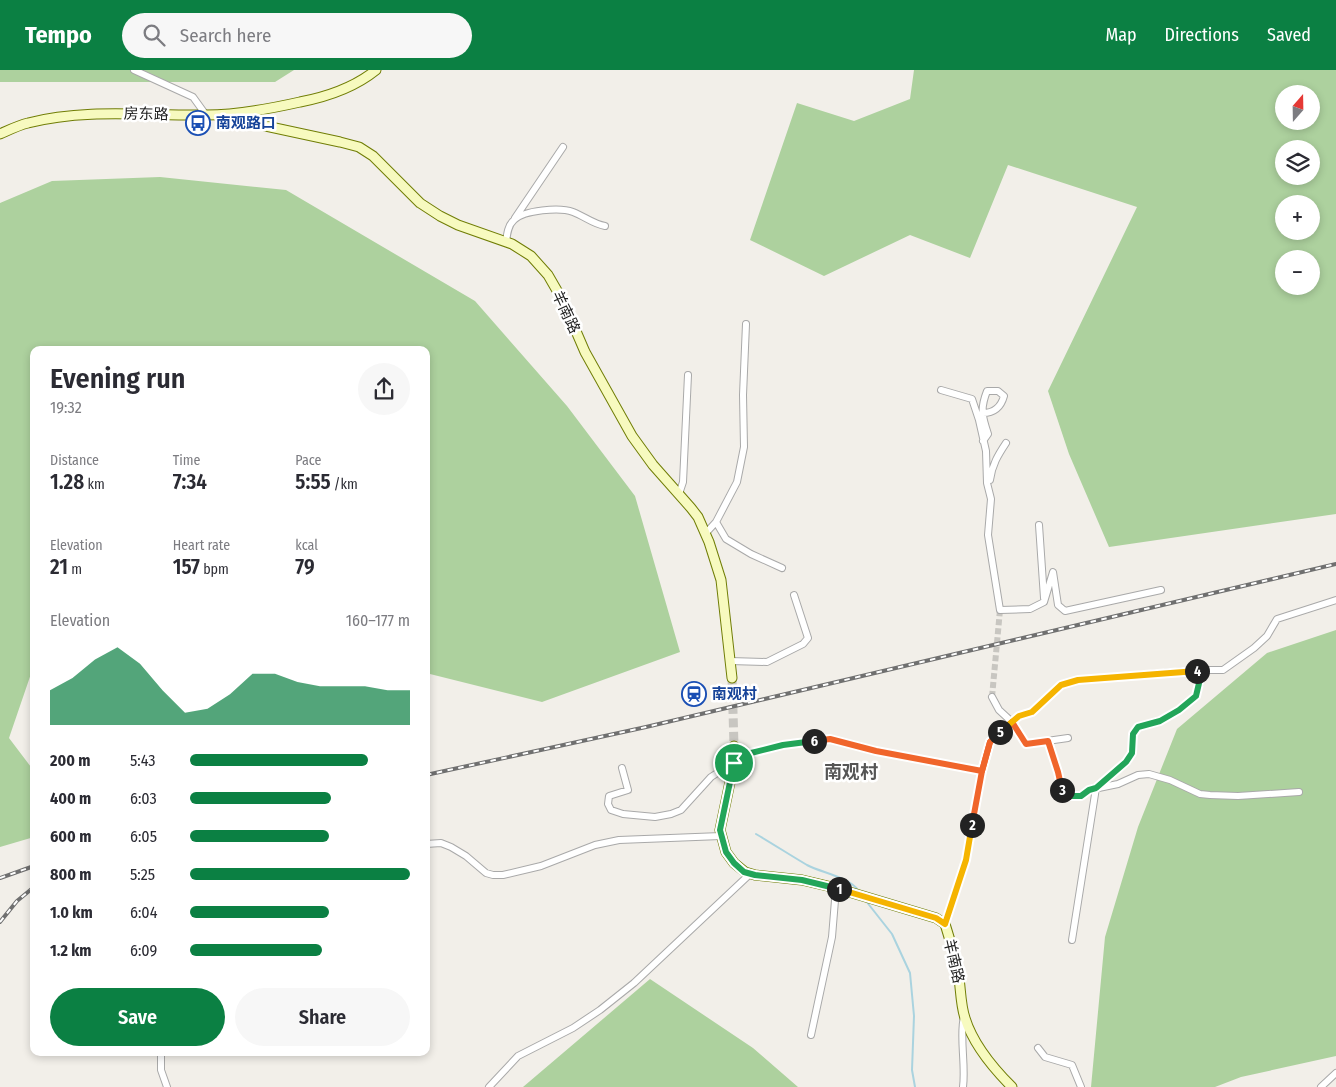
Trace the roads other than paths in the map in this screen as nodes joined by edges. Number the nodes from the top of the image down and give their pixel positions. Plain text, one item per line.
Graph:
1 (134, 70) edge
2 (376, 70) edge
3 (206, 115) junction
4 (225, 115) junction
5 (0, 134) edge
6 (564, 147) dead end
7 (514, 219) junction
8 (605, 226) dead end
9 (506, 242) junction
10 (746, 324) dead end
11 (688, 375) dead end
12 (941, 390) dead end
13 (983, 413) dead end
14 (984, 441) junction
15 (1006, 443) dead end
16 (988, 489) junction
17 (679, 494) junction
18 (716, 522) junction
19 (1039, 525) dead end
20 (705, 534) junction
21 (782, 568) dead end
22 (1161, 590) dead end
23 (794, 595) dead end
24 (1336, 600) edge
25 (1044, 602) junction
26 (730, 661) junction
27 (1200, 670) junction
28 (732, 678) tunnel mouth
29 (992, 697) tunnel mouth
30 (1012, 722) junction
31 (1068, 738) dead end
32 (1048, 741) junction
33 (734, 746) tunnel mouth
34 (734, 763) junction
35 (622, 768) dead end
36 (982, 771) junction
37 (1096, 788) junction
38 (1299, 792) dead end
39 (721, 836) junction
40 (430, 844) edge
41 (750, 874) junction
42 (836, 888) junction
43 (945, 924) junction
44 (1072, 940) dead end
45 (964, 1017) junction
46 (811, 1035) dead end
47 (1038, 1048) dead end
48 (161, 1056) edge
49 (1336, 1073) edge
50 (167, 1087) edge
51 (489, 1087) edge
52 (963, 1087) edge
53 (1012, 1087) edge
54 (1081, 1087) edge
55 (1321, 1087) edge

1 - 3 street
2 - 4 street, 房东路
3 - 4 street, 房东路
3 - 5 street, 房东路
4 - 9 street, 羊南路
6 - 7 street
7 - 8 street
7 - 9 street
9 - 17 street, 羊南路
10 - 18 street
11 - 17 street
12 - 14 street
13 - 14 street
14 - 16 street
15 - 16 street
16 - 25 street
17 - 20 street, 羊南路
18 - 20 street
18 - 21 street
19 - 25 street
20 - 26 street, 羊南路
22 - 25 street
23 - 26 street
24 - 27 street
26 - 28 street, 羊南路
27 - 30 street
27 - 37 street
29 - 30 street
30 - 32 street
30 - 36 street
31 - 32 street
32 - 37 street
33 - 34 street
34 - 35 street
34 - 36 street
34 - 39 street
36 - 43 street
37 - 38 street
37 - 44 street
39 - 40 street
39 - 41 street
41 - 42 street, 羊南路
41 - 51 street
42 - 43 street, 羊南路
42 - 46 street
43 - 45 street, 羊南路
45 - 52 street
45 - 53 street, 羊南路
47 - 54 street
48 - 50 street
49 - 55 street

